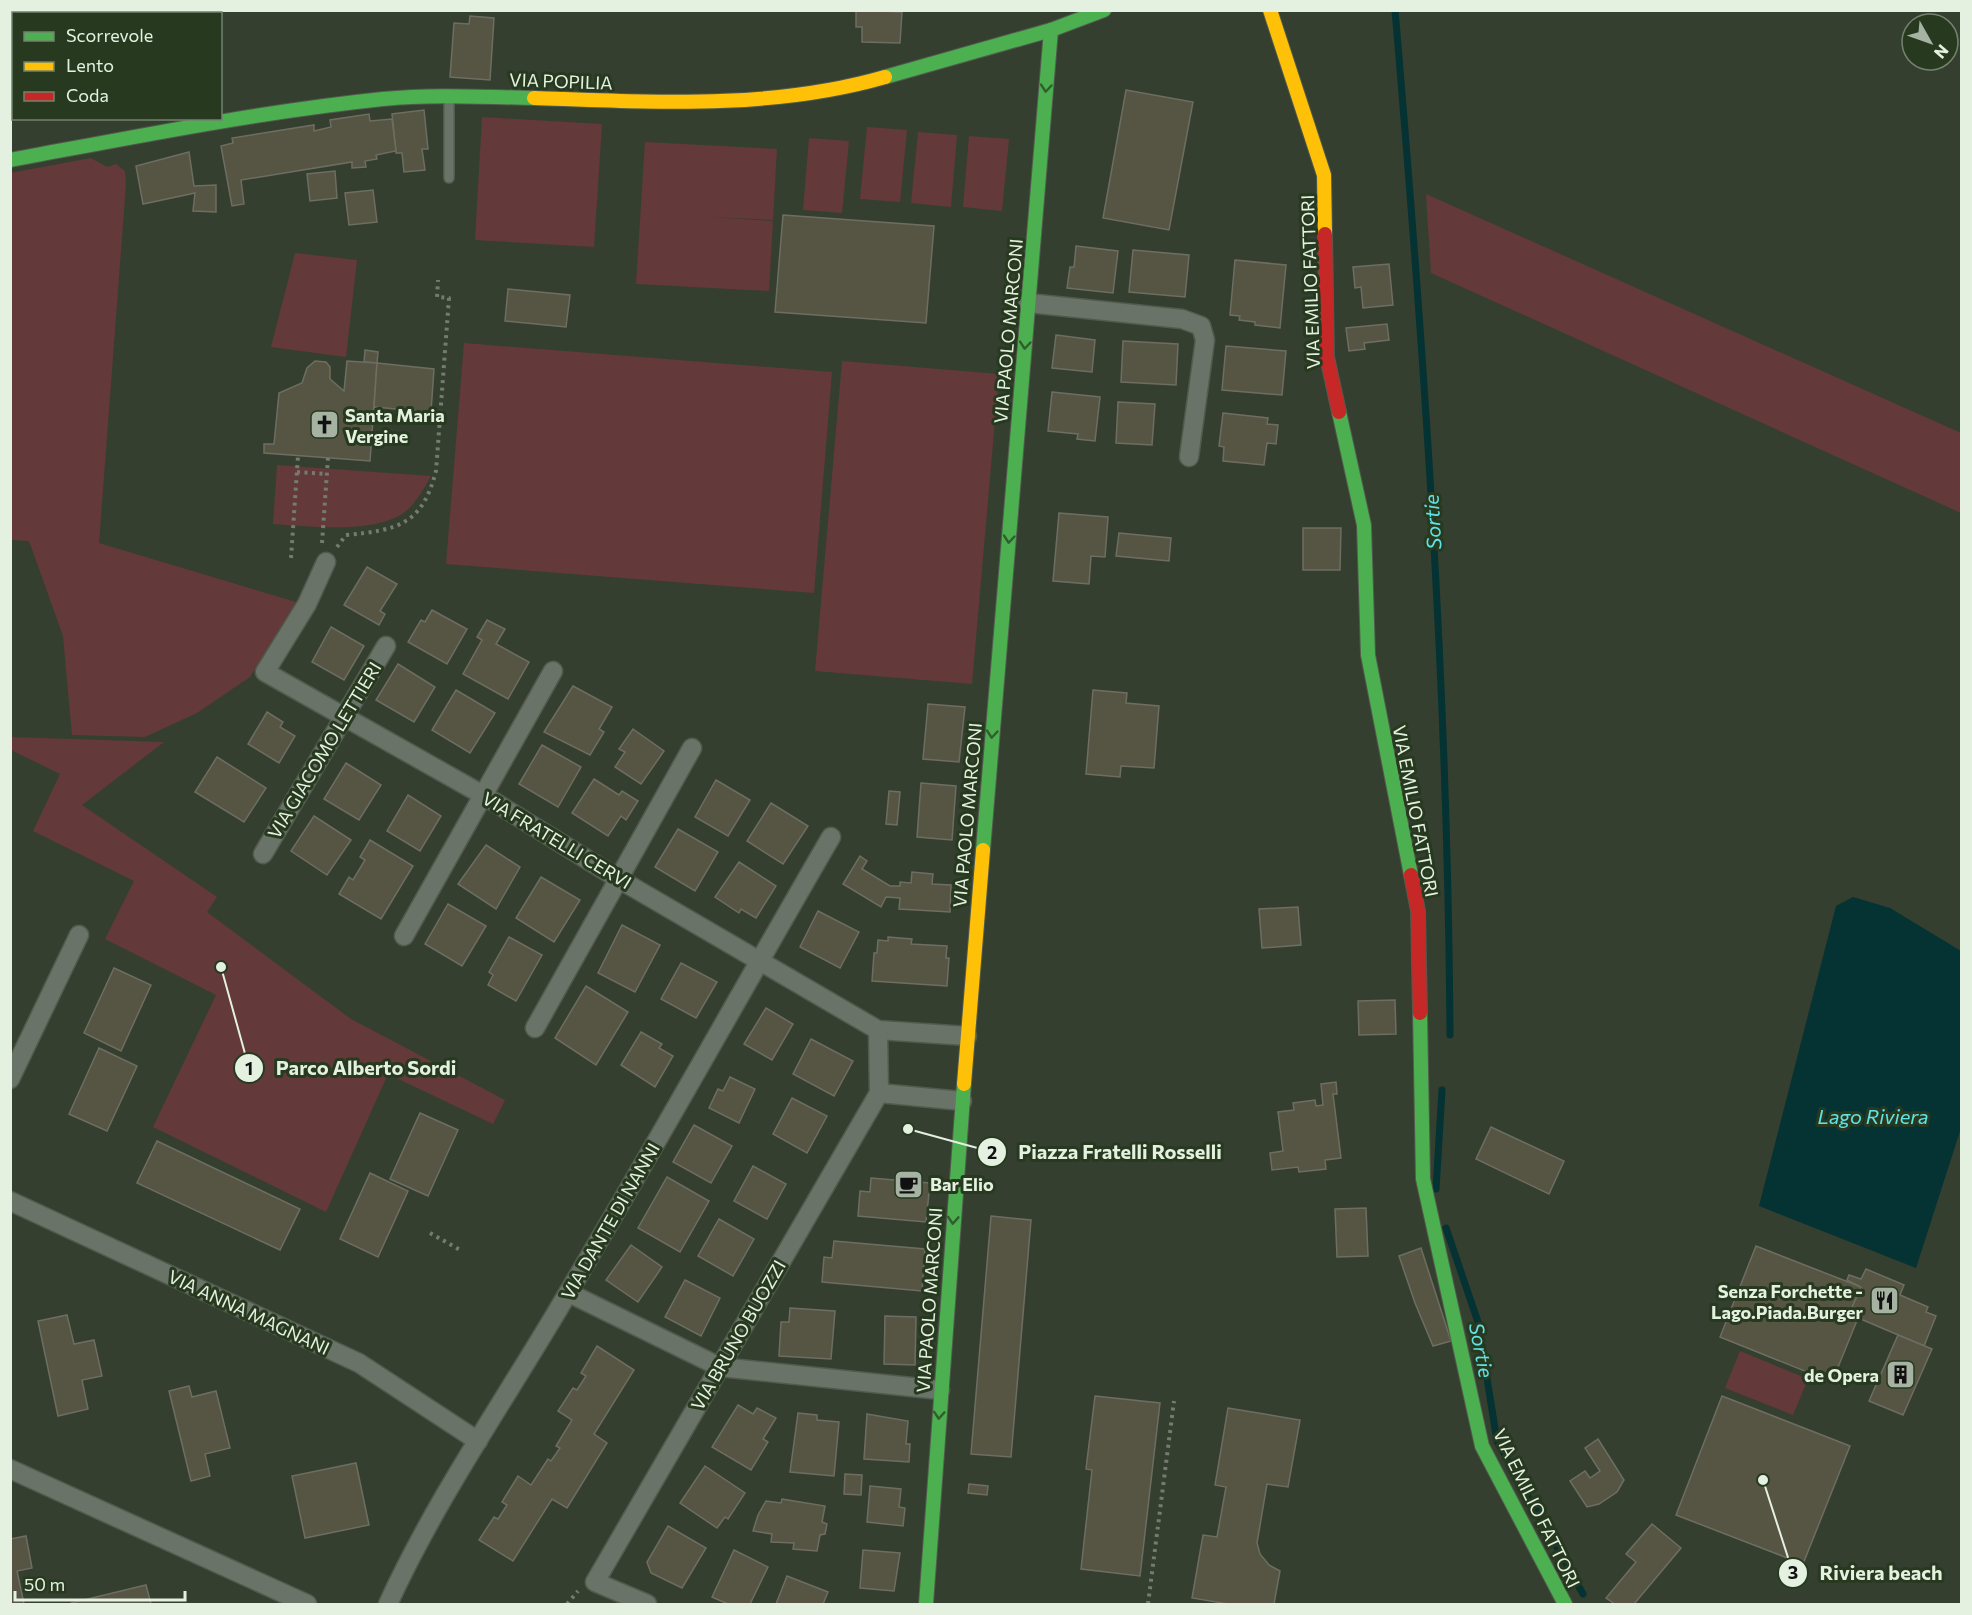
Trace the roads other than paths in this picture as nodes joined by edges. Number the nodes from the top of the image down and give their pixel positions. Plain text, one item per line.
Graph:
1 (1104, 10) edge
2 (1270, 10) edge
3 (1051, 30) junction
4 (449, 96) junction
5 (222, 119) edge
6 (217, 120) edge
7 (201, 122) edge
8 (10, 160) edge
9 (449, 178) dead end
10 (1029, 303) junction
11 (1189, 457) dead end
12 (324, 557) road end
13 (386, 646) dead end
14 (553, 671) dead end
15 (344, 718) junction
16 (692, 748) dead end
17 (483, 795) junction
18 (831, 837) dead end
19 (263, 854) dead end
20 (617, 878) junction
21 (79, 935) dead end
22 (404, 936) dead end
23 (760, 959) junction
24 (535, 1028) dead end
25 (878, 1030) junction
26 (967, 1036) junction
27 (10, 1079) edge
28 (879, 1093) junction
29 (962, 1101) junction
30 (10, 1200) edge
31 (569, 1293) junction
32 (720, 1368) junction
33 (940, 1390) junction
34 (478, 1441) junction
35 (10, 1469) edge
36 (307, 1605) edge
37 (388, 1605) edge
38 (647, 1605) edge
39 (926, 1605) edge
40 (1565, 1605) edge

1 - 3 street, VIA POPILIA
2 - 40 street, VIA EMILIO FATTORI
3 - 4 street, VIA POPILIA
3 -> 10 street, VIA PAOLO MARCONI
4 - 5 street, VIA POPILIA
4 - 9 lane
6 - 7 street, VIA POPILIA
7 - 8 street, VIA POPILIA
10 - 11 street
10 -> 26 street, VIA PAOLO MARCONI
12 - 15 street, VIA FRATELLI CERVI
13 - 15 street, VIA GIACOMO LETTIERI
14 - 17 street
15 - 17 street, VIA FRATELLI CERVI
15 - 19 street, VIA GIACOMO LETTIERI
16 - 20 street
17 - 20 street, VIA FRATELLI CERVI
17 - 22 street
18 - 23 street, VIA DANTE DI NANNI
20 - 23 street, VIA FRATELLI CERVI
20 - 24 street
21 - 27 street
23 - 25 street, VIA FRATELLI CERVI
23 - 31 street, VIA DANTE DI NANNI
25 - 26 street, VIA FRATELLI CERVI
25 - 28 street
26 - 29 street, VIA PAOLO MARCONI
28 - 29 street
28 - 32 street, VIA BRUNO BUOZZI
29 -> 33 street, VIA PAOLO MARCONI
30 - 34 street, VIA ANNA MAGNANI
31 - 32 street
31 - 34 street, VIA DANTE DI NANNI
32 - 33 street
32 - 38 street, VIA BRUNO BUOZZI
33 -> 39 street, VIA PAOLO MARCONI
34 - 37 street, VIA DANTE DI NANNI
35 - 36 street

